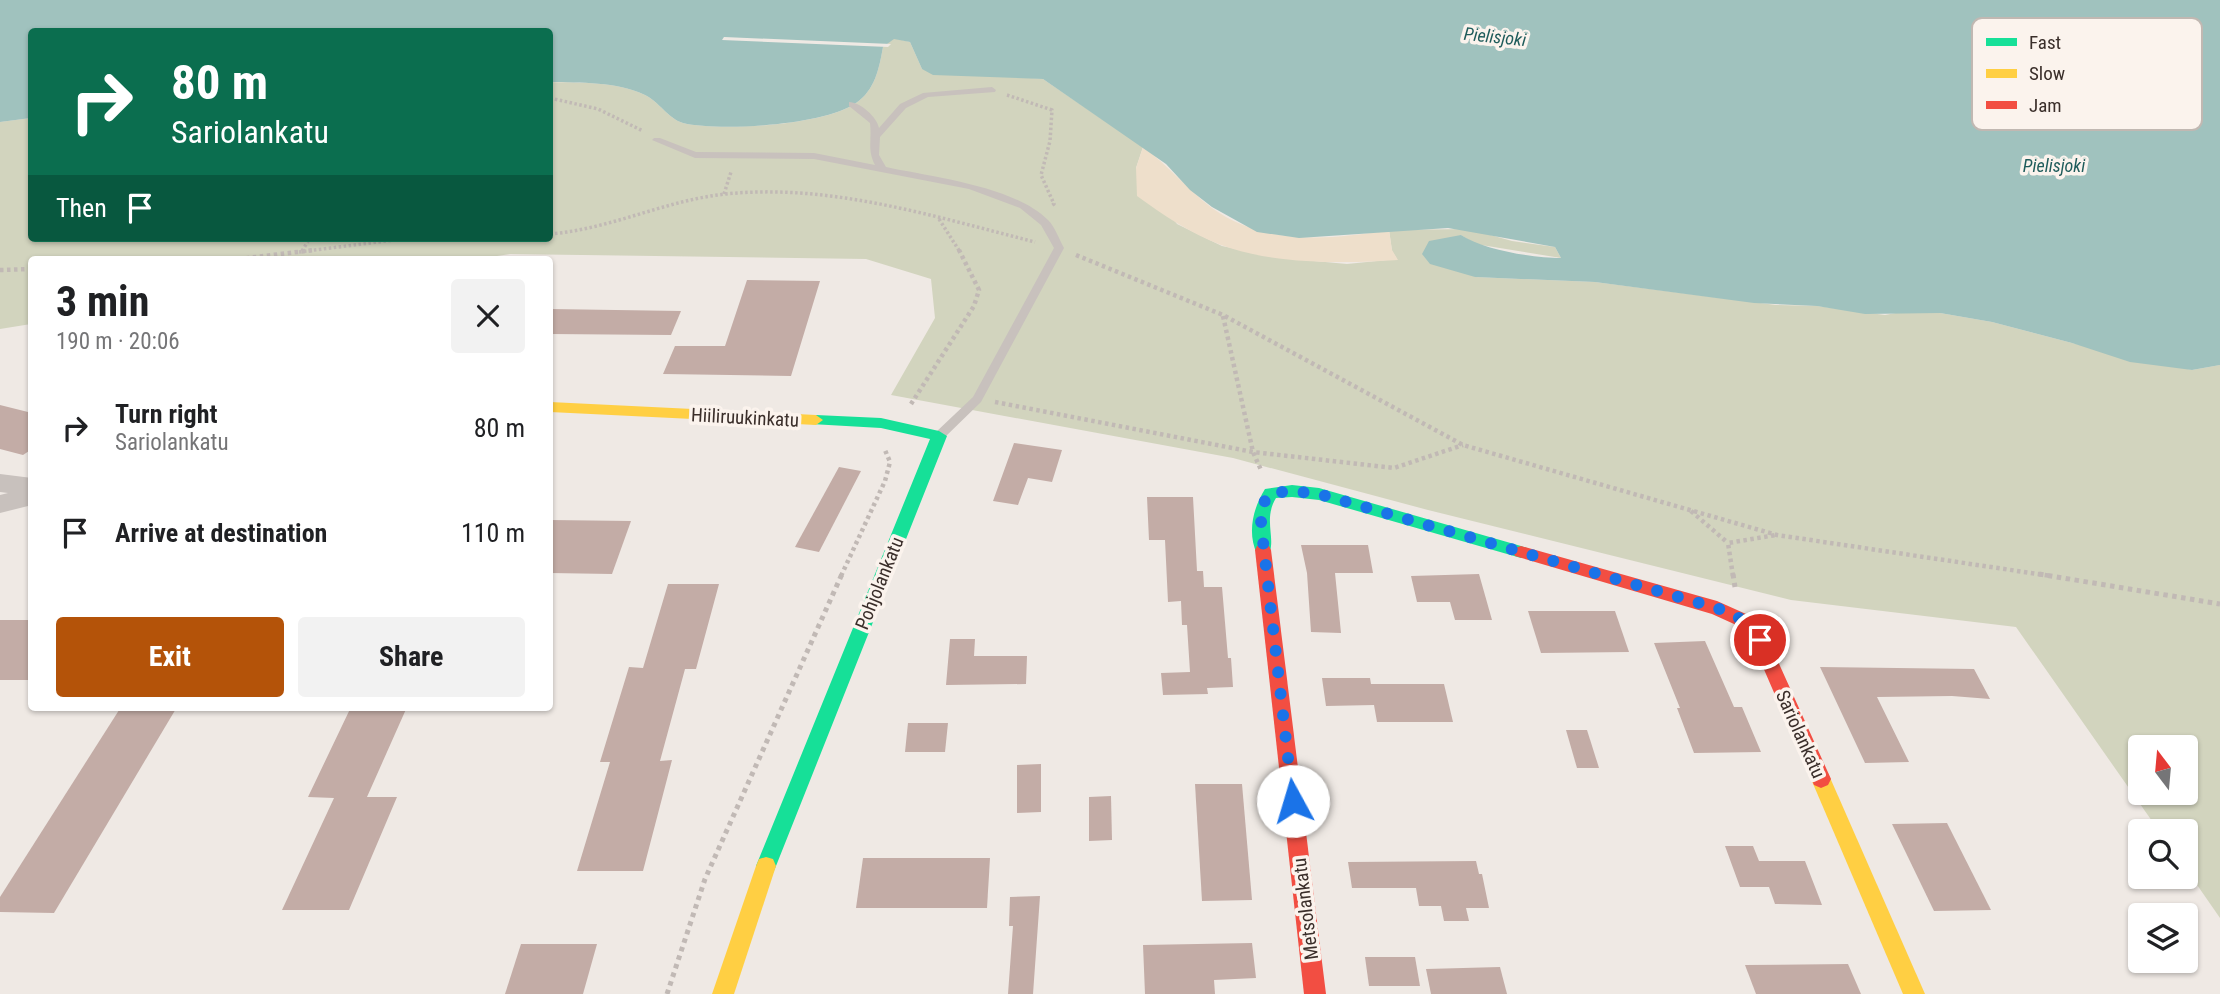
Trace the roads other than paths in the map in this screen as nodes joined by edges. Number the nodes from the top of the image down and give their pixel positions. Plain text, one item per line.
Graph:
1 (992, 90) road end
2 (852, 104) dead end
3 (876, 137) junction
4 (657, 140) road end
5 (882, 169) junction
6 (553, 407) edge
7 (939, 436) junction
8 (0, 483) edge
9 (28, 486) edge
10 (1271, 493) joint
11 (28, 497) edge
12 (0, 504) edge
13 (723, 994) edge
14 (1315, 994) edge
15 (1914, 994) edge

1 - 3 lane
2 - 3 lane
3 - 5 lane
4 - 5 lane
5 - 7 lane, Pohjolankatu
6 - 7 street, Hiiliruukinkatu
7 - 13 street, Pohjolankatu
8 - 9 street
10 - 14 street, Metsolankatu
10 - 15 street, Sariolankatu
11 - 12 street

